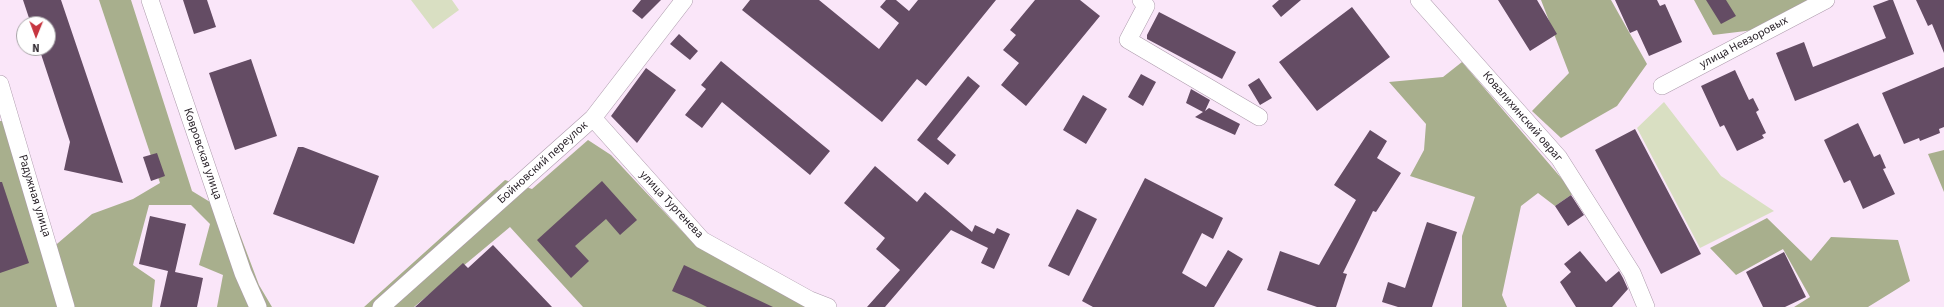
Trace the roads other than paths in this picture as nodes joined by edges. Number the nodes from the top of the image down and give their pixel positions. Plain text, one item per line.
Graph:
1 (150, 0) edge
2 (684, 0) edge
3 (1141, 0) edge
4 (1418, 0) edge
5 (1826, 0) edge
6 (0, 84) edge
7 (1662, 86) dead end
8 (1259, 117) dead end
9 (592, 118) junction
10 (66, 307) edge
11 (258, 307) edge
12 (381, 307) edge
13 (828, 307) edge
14 (1646, 307) edge

1 - 11 street, Ковровская улица
2 - 9 street, Бойновский переулок
3 - 8 street
4 - 14 street, Ковалихинский овраг
5 - 7 street, улица Невзоровых
6 - 10 street, Радужная улица
9 - 12 street, Бойновский переулок
9 - 13 street, улица Тургенева

